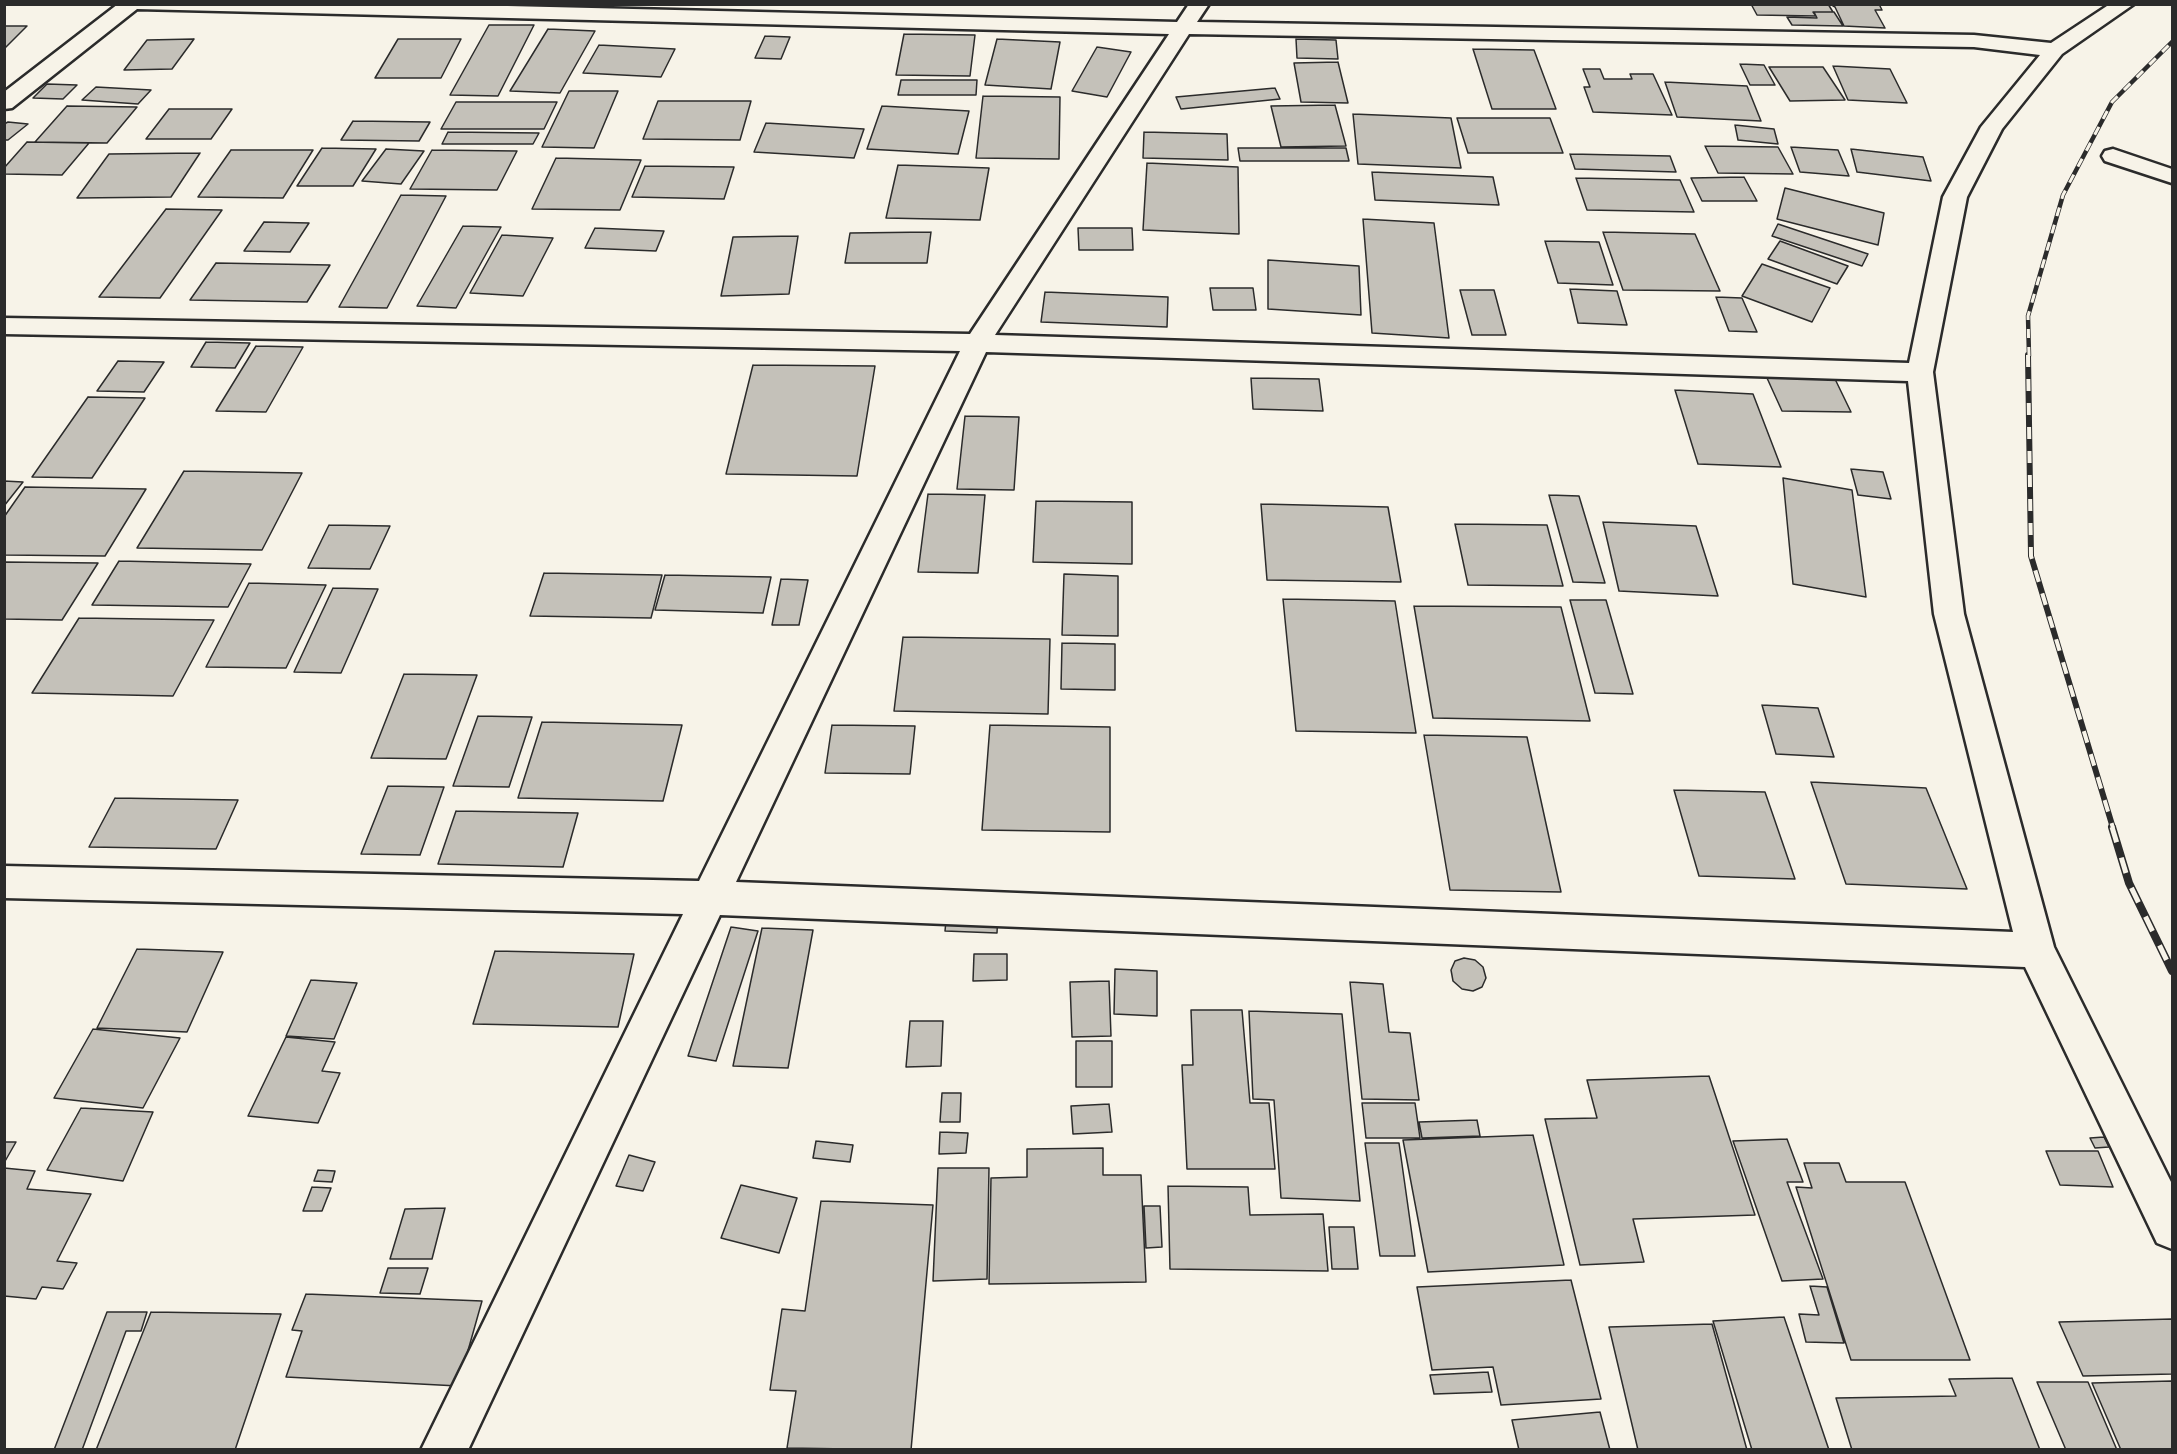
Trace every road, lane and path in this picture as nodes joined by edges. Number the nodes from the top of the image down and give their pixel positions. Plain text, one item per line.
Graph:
1 (131, 4) edge
2 (142, 4) edge
3 (2124, 4) edge
4 (1192, 16) edge
5 (2055, 50) junction
6 (4, 102) edge
7 (2114, 156) dead end
8 (2172, 176) edge
9 (4, 326) edge
10 (977, 343) junction
11 (1920, 372) junction
12 (4, 882) edge
13 (711, 898) junction
14 (2036, 950) junction
15 (2172, 1228) edge
16 (444, 1449) edge

1 - 6 street
2 - 4 street
3 - 5 street
4 - 5 street
4 - 10 street
5 - 11 street
7 - 8 street
9 - 10 street
10 - 11 street
10 - 13 street
11 - 14 street
12 - 13 street
13 - 14 street
13 - 16 street
14 - 15 street

